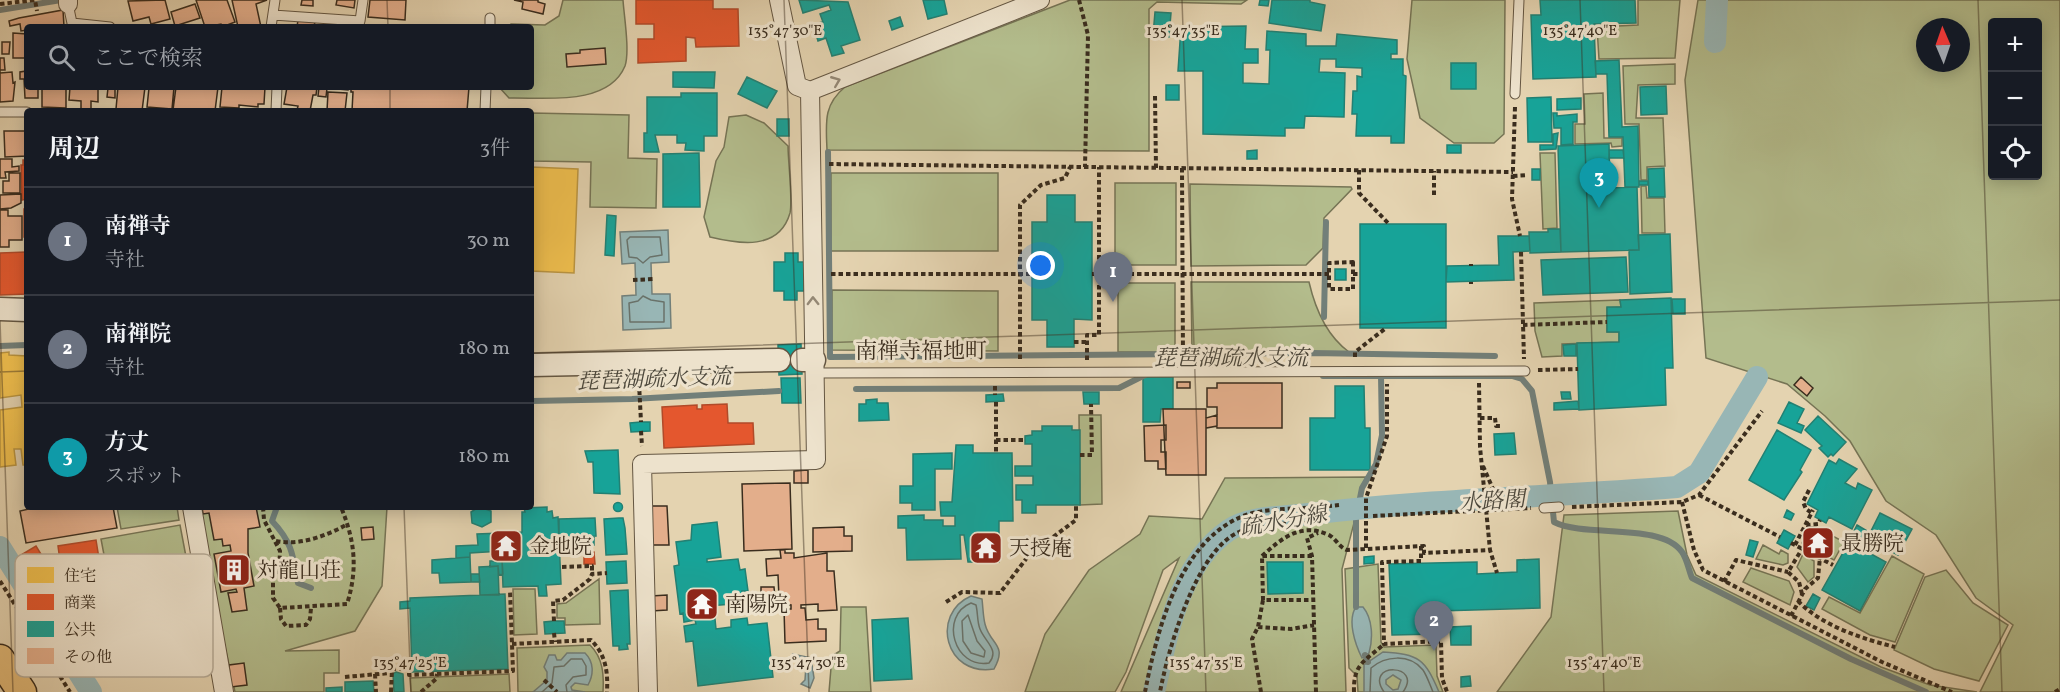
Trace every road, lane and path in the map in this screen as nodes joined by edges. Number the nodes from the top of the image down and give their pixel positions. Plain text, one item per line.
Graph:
1 (35, 0) edge
2 (275, 0) edge
3 (363, 0) edge
4 (779, 0) edge
5 (1040, 0) edge
6 (1079, 0) edge
7 (1519, 0) edge
8 (68, 2) edge
9 (0, 4) edge
10 (37, 11) dead end
11 (273, 15) junction
12 (82, 24) edge
13 (272, 24) edge
14 (277, 90) edge
15 (486, 90) edge
16 (810, 91) junction
17 (1515, 94) joint
18 (1155, 96) dead end
19 (276, 108) edge
20 (485, 108) edge
21 (0, 112) edge
22 (24, 112) edge
23 (811, 164) junction
24 (1070, 167) junction
25 (1085, 167) junction
26 (1099, 167) junction
27 (1156, 168) junction
28 (1182, 168) junction
29 (1359, 170) junction
30 (1434, 171) junction
31 (1513, 174) junction
32 (1527, 175) dead end
33 (1434, 195) dead end
34 (1389, 224) dead end
35 (1520, 236) dead end
36 (1521, 252) dead end
37 (812, 274) junction
38 (1019, 274) junction
39 (1032, 274) dead end
40 (1092, 274) dead end
41 (1099, 274) junction
42 (1183, 274) junction
43 (1329, 274) junction
44 (1353, 274) junction
45 (1360, 274) dead end
46 (654, 279) dead end
47 (633, 280) dead end
48 (0, 309) edge
49 (24, 310) edge
50 (1607, 322) dead end
51 (1523, 325) junction
52 (1386, 328) dead end
53 (1074, 342) dead end
54 (1087, 342) junction
55 (1355, 352) dead end
56 (779, 360) dead end
57 (810, 364) junction
58 (534, 365) edge
59 (1578, 369) dead end
60 (1525, 371) junction
61 (1183, 372) junction
62 (1021, 373) junction
63 (1087, 373) junction
64 (1479, 377) dead end
65 (1387, 378) dead end
66 (640, 394) dead end
67 (996, 402) dead end
68 (1091, 404) dead end
69 (1762, 411) dead end
70 (1480, 418) junction
71 (640, 422) dead end
72 (1502, 426) dead end
73 (996, 440) junction
74 (1025, 440) dead end
75 (996, 453) dead end
76 (1080, 455) dead end
77 (1481, 462) junction
78 (1809, 490) dead end
79 (1699, 495) junction
80 (1682, 502) junction
81 (1076, 505) dead end
82 (1339, 505) dead end
83 (1559, 507) joint
84 (1544, 508) joint
85 (1320, 509) junction
86 (193, 510) edge
87 (263, 510) edge
88 (342, 510) edge
89 (1486, 510) junction
90 (1502, 510) junction
91 (1373, 516) dead end
92 (1321, 520) junction
93 (1820, 520) dead end
94 (346, 525) junction
95 (1806, 525) junction
96 (1322, 533) junction
97 (1780, 537) dead end
98 (276, 541) junction
99 (1421, 546) junction
100 (1366, 548) junction
101 (1802, 549) junction
102 (1491, 550) junction
103 (200, 554) edge
104 (1262, 556) junction
105 (1312, 556) junction
106 (1820, 557) junction
107 (1833, 564) dead end
108 (562, 567) dead end
109 (1788, 572) junction
110 (607, 573) dead end
111 (1497, 573) dead end
112 (592, 574) junction
113 (0, 581) edge
114 (1724, 582) junction
115 (510, 591) dead end
116 (1802, 594) junction
117 (1263, 600) junction
118 (1313, 600) junction
119 (1798, 601) junction
120 (946, 602) dead end
121 (15, 605) edge
122 (280, 608) junction
123 (311, 608) junction
124 (1791, 616) junction
125 (554, 621) dead end
126 (1314, 625) junction
127 (1258, 627) junction
128 (213, 628) edge
129 (554, 633) dead end
130 (555, 642) junction
131 (512, 644) junction
132 (1384, 644) junction
133 (1895, 647) dead end
134 (0, 659) edge
135 (390, 673) junction
136 (375, 674) junction
137 (437, 674) junction
138 (61, 677) edge
139 (345, 677) dead end
140 (544, 680) dead end
141 (1443, 682) junction
142 (1451, 682) dead end
143 (2060, 689) edge
144 (22, 692) edge
145 (70, 692) edge
146 (224, 692) edge
147 (376, 692) edge
148 (391, 692) edge
149 (421, 692) edge
150 (557, 692) edge
151 (607, 692) edge
152 (648, 692) edge
153 (1145, 692) edge
154 (1160, 692) edge
155 (1262, 692) edge
156 (1316, 692) edge
157 (1354, 692) edge
158 (1448, 692) edge
159 (1952, 692) edge
160 (2055, 692) edge

1 - 9 path
1 - 10 path
2 - 11 lane
3 - 11 lane
4 - 16 street
16 -> 5 street
6 - 25 path
7 - 17 lane
8 - 12 lane
11 - 13 lane
14 - 19 lane
15 - 20 lane
16 - 23 street
17 - 31 path
18 - 27 path
21 - 22 lane
23 - 24 path
23 - 37 street
24 - 25 path
24 - 38 path
25 - 26 path
26 - 27 path
26 - 41 path
27 - 28 path
28 - 29 path
28 - 42 path
29 - 30 path
29 - 34 path
30 - 31 path
30 - 33 path
31 - 32 path
31 - 35 path
36 - 51 path
37 - 38 path
57 -> 37 street
38 - 39 path
38 - 62 path
40 - 41 path
41 - 42 path
41 - 54 path
42 - 43 path
42 - 61 path
43 - 44 path
43 - 44 path
44 - 45 path
46 - 47 path
48 - 49 street
50 - 51 path
51 - 60 path
52 - 55 path
53 - 54 path
54 - 63 path
56 - 58 street
57 - 62 lane
57 - 152 street
59 - 60 path
60 - 61 lane
61 - 63 lane
62 - 63 lane
64 - 70 path
65 - 100 path
66 - 71 path
67 - 73 path
68 - 76 path
69 - 79 path
70 - 72 path
70 - 77 path
73 - 74 path
73 - 75 path
77 - 89 path
77 - 90 path
78 - 95 path
79 - 80 path
79 - 97 path
80 - 83 path
80 - 114 path
81 - 120 path
82 - 85 path
83 - 84 lane
84 - 90 path
85 - 92 path
85 - 153 path
86 - 103 street
87 - 98 path
88 - 94 path
89 - 90 path
89 - 91 path
89 - 102 path
92 - 96 path
92 - 154 path
93 - 95 path
94 - 98 path
94 - 123 path
95 - 101 path
96 - 100 path
96 - 104 path
96 - 105 path
98 - 122 path
99 - 100 path
99 - 102 path
99 - 132 path
101 - 106 path
101 - 109 path
102 - 111 path
104 - 105 path
104 - 117 path
105 - 118 path
106 - 107 path
106 - 116 path
108 - 112 path
109 - 114 path
109 - 116 path
110 - 112 path
112 - 125 path
113 - 121 path
114 - 124 path
115 - 131 path
116 - 119 path
117 - 118 path
117 - 127 path
118 - 126 path
119 - 124 path
119 - 133 path
122 - 123 path
122 - 123 path
124 - 159 path
126 - 127 path
126 - 156 path
127 - 155 path
128 - 146 street
129 - 130 path
130 - 131 path
130 - 151 path
131 - 137 path
132 - 141 path
132 - 157 path
134 - 144 main road
135 - 136 path
135 - 137 path
135 - 148 path
136 - 139 path
136 - 147 path
137 - 149 path
138 - 145 path
140 - 150 path
141 - 142 path
141 - 158 path
143 - 160 path

